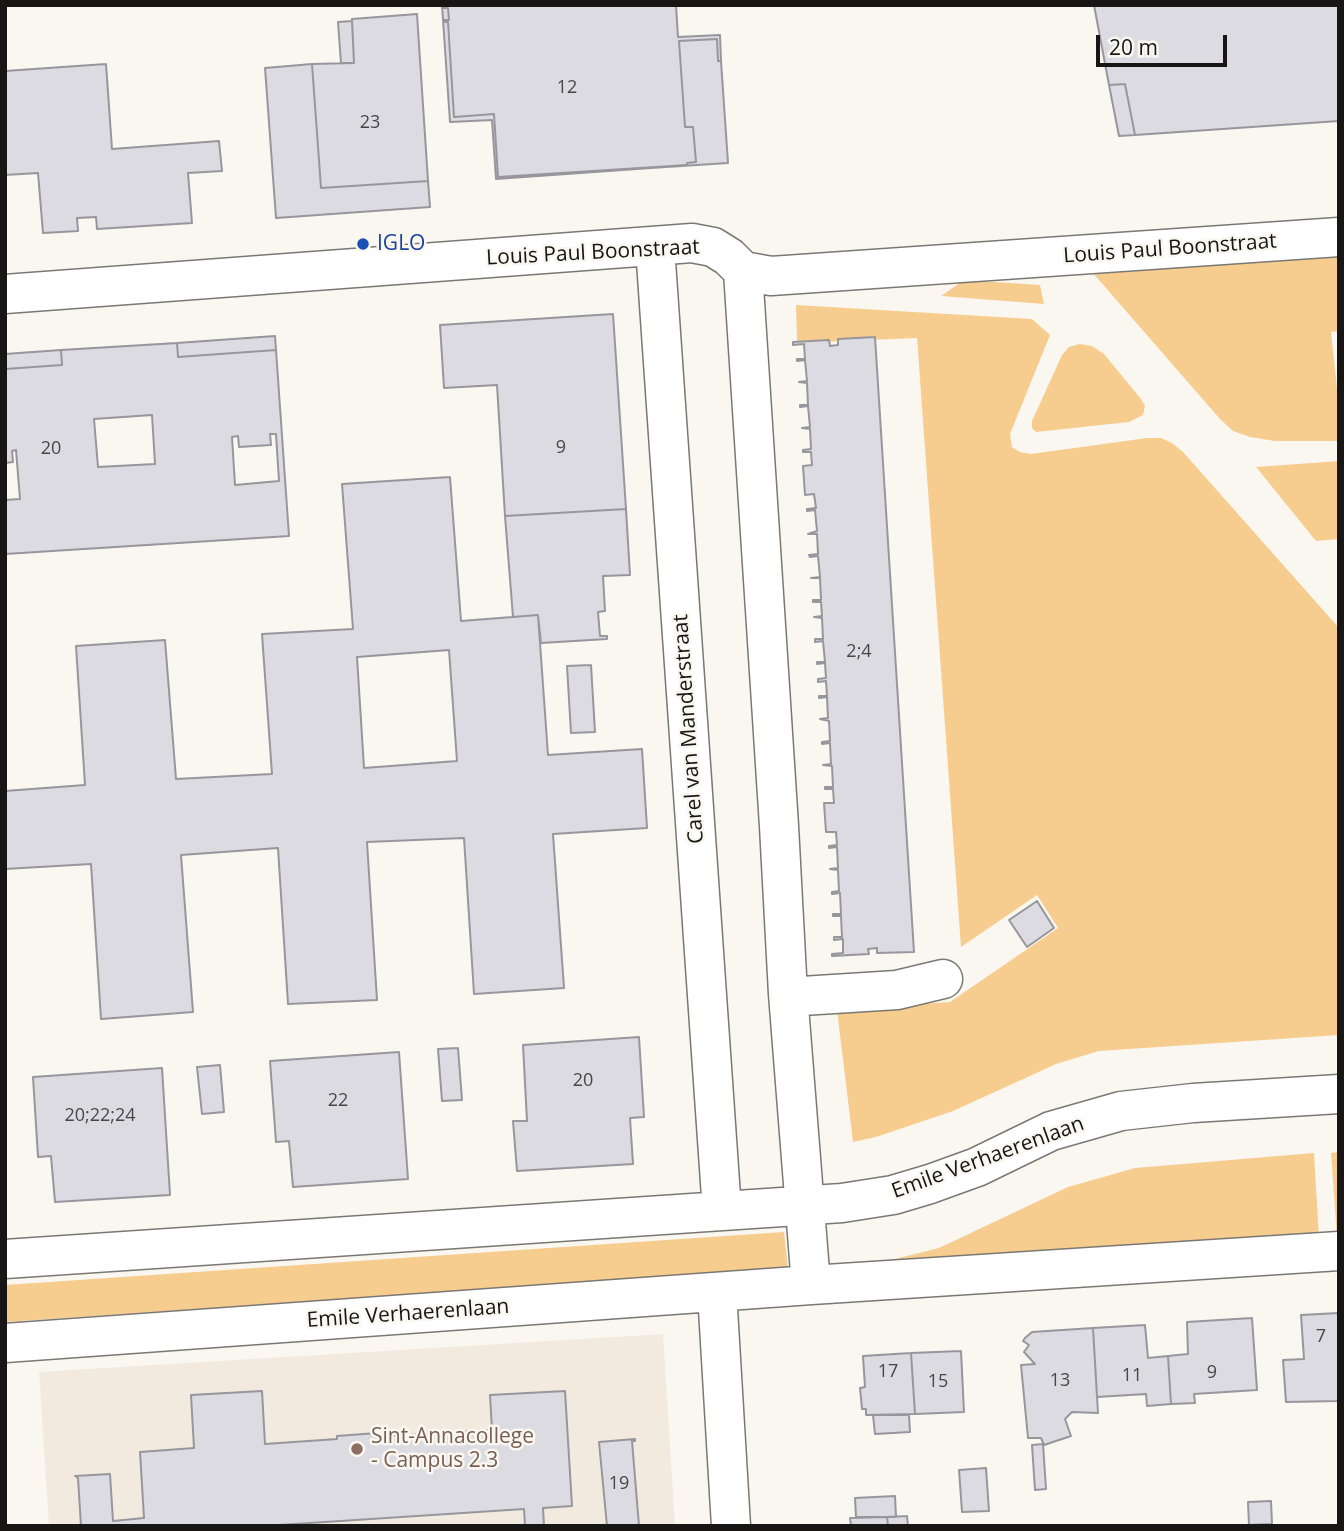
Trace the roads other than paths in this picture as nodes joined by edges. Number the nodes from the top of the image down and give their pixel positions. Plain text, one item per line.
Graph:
1 (1339, 237) edge
2 (655, 247) junction
3 (743, 271) junction
4 (5, 293) edge
5 (943, 979) dead end
6 (788, 994) junction
7 (1339, 1094) edge
8 (804, 1205) junction
9 (722, 1211) junction
10 (1339, 1251) edge
11 (5, 1259) edge
12 (811, 1285) junction
13 (718, 1292) junction
14 (5, 1343) edge
15 (731, 1526) edge

1 - 3 street, Louis Paul Boonstraat
2 - 3 street, Louis Paul Boonstraat
2 - 4 street, Louis Paul Boonstraat
2 - 9 street, Carel van Manderstraat
3 - 6 street
5 - 6 street
6 - 8 street
7 - 8 street, Emile Verhaerenlaan
8 - 9 street, Emile Verhaerenlaan
8 - 12 street
9 - 11 street, Emile Verhaerenlaan
10 - 12 street, Emile Verhaerenlaan
12 - 13 street, Emile Verhaerenlaan
13 - 14 street, Emile Verhaerenlaan
13 - 15 street

